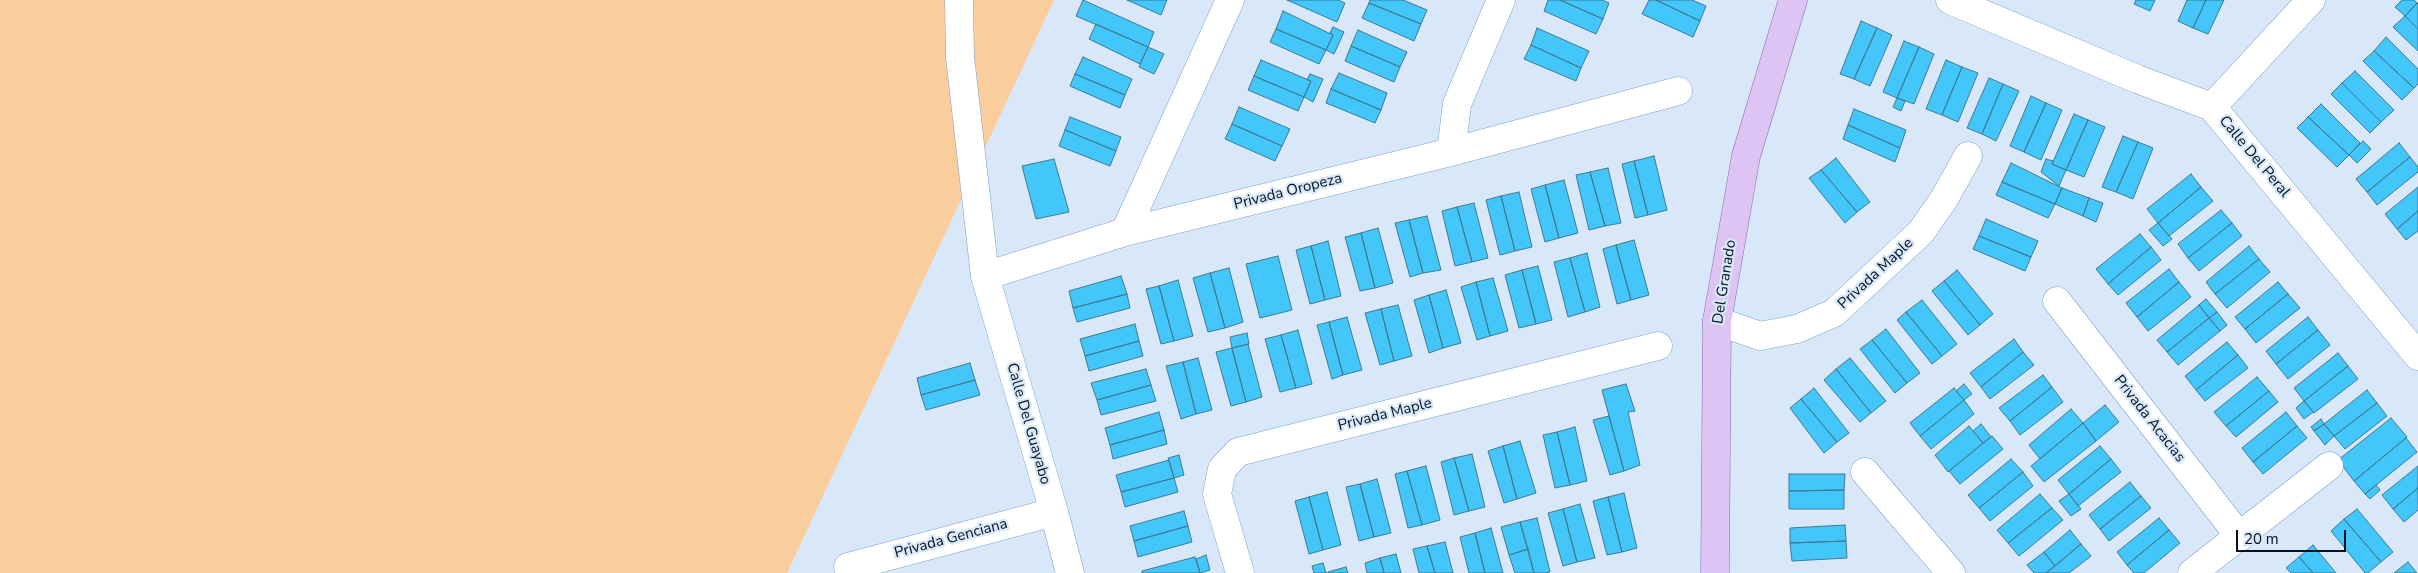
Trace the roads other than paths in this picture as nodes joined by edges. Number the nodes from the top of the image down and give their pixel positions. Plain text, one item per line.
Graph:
1 (959, 0) edge
2 (1230, 0) edge
3 (1501, 0) edge
4 (1793, 0) edge
5 (2311, 0) edge
6 (1958, 1) edge
7 (1678, 91) dead end
8 (2212, 107) junction
9 (1451, 152) junction
10 (1968, 156) dead end
11 (1125, 232) junction
12 (985, 276) junction
13 (2057, 301) dead end
14 (1717, 321) junction
15 (1658, 346) dead end
16 (2418, 356) edge
17 (2329, 466) dead end
18 (1866, 472) dead end
19 (1054, 512) junction
20 (2240, 537) junction
21 (848, 567) dead end
22 (1070, 573) edge
23 (1240, 573) edge
24 (1714, 573) edge
25 (1951, 573) edge
26 (2192, 573) edge

1 - 12 street, Calle Del Guayabo
2 - 11 street
3 - 9 street
4 - 14 main road, Del Granado
5 - 8 street
6 - 8 street, Calle Del Peral
7 - 9 street, Privada Oropeza
8 - 16 street, Calle Del Peral
9 - 11 street, Privada Oropeza
10 - 14 street, Privada Maple
11 - 12 street, Privada Oropeza
12 - 19 street, Calle Del Guayabo
13 - 20 street, Privada Acacias
14 - 24 main road, Del Granado
15 - 23 street, Privada Maple
17 - 20 street
18 - 25 street
19 - 21 street, Privada Genciana
19 - 22 street, Calle Del Guayabo
20 - 26 street

